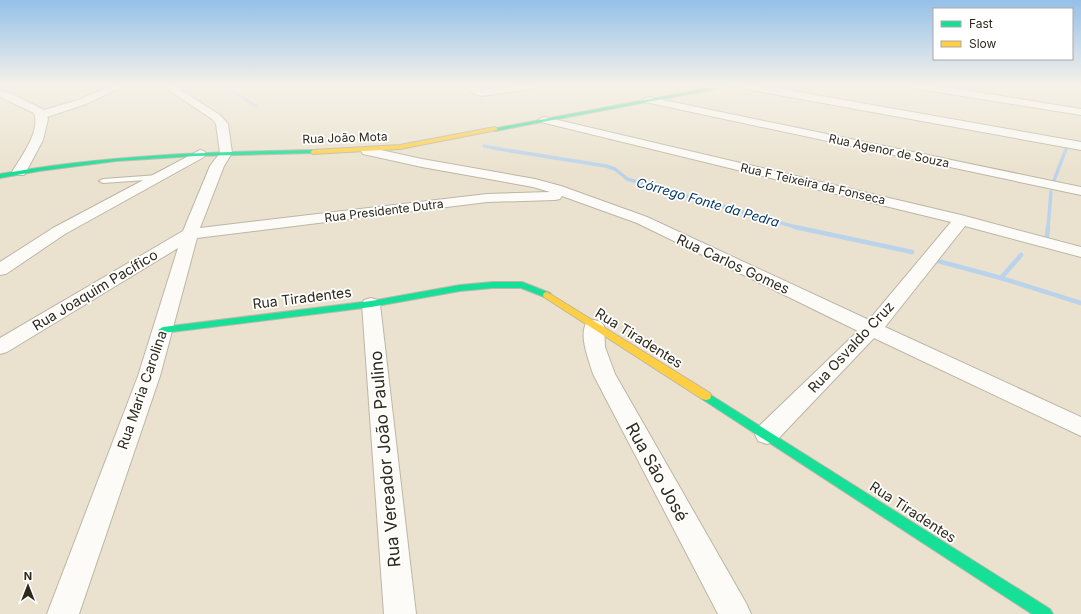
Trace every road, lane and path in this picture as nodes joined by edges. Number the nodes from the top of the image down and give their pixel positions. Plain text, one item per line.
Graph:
1 (45, 114) edge
2 (197, 114) edge
3 (211, 114) edge
4 (577, 114) edge
5 (714, 114) edge
6 (900, 114) edge
7 (41, 115) joint
8 (544, 120) junction
9 (1081, 146) edge
10 (367, 151) junction
11 (214, 152) junction
12 (19, 172) junction
13 (0, 176) edge
14 (158, 177) junction
15 (103, 181) dead end
16 (1081, 191) edge
17 (578, 197) junction
18 (961, 220) junction
19 (190, 234) junction
20 (1044, 242) junction
21 (1081, 252) edge
22 (1081, 266) edge
23 (0, 270) edge
24 (370, 304) junction
25 (594, 326) junction
26 (872, 329) junction
27 (163, 330) junction
28 (0, 346) edge
29 (1081, 427) edge
30 (767, 434) junction
31 (63, 614) edge
32 (400, 614) edge
33 (734, 614) edge
34 (1045, 614) edge

1 - 7 street
2 - 11 street
3 - 11 street
4 - 8 main road, Rua João Mota
5 - 16 street, Rua Agenor de Souza
6 - 9 street
7 - 12 street
8 - 10 main road, Rua João Mota
8 - 18 street, Rua F Teixeira da Fonseca
10 - 11 main road, Rua João Mota
10 - 17 street, Rua Carlos Gomes
11 - 12 main road, Rua João Mota
11 - 14 street
11 - 19 street, Rua Maria Carolina
12 - 13 main road, Rua João Mota
14 - 15 lane
14 - 23 street
17 - 19 street, Rua Presidente Dutra
17 - 26 street, Rua Carlos Gomes
18 - 20 street, Rua F Teixeira da Fonseca
18 - 26 street, Rua Osvaldo Cruz
19 - 27 street, Rua Maria Carolina
19 - 28 street, Rua Joaquim Pacífico
20 - 21 street, Rua F Teixeira da Fonseca
20 - 22 street
24 - 25 main road, Rua Tiradentes
24 - 27 main road, Rua Tiradentes
24 - 32 street, Rua Vereador João Paulino
25 - 30 main road, Rua Tiradentes
25 - 33 street, Rua São José
26 - 29 street, Rua Carlos Gomes
26 - 30 street, Rua Osvaldo Cruz
27 - 31 street, Rua Maria Carolina
30 - 34 main road, Rua Tiradentes

